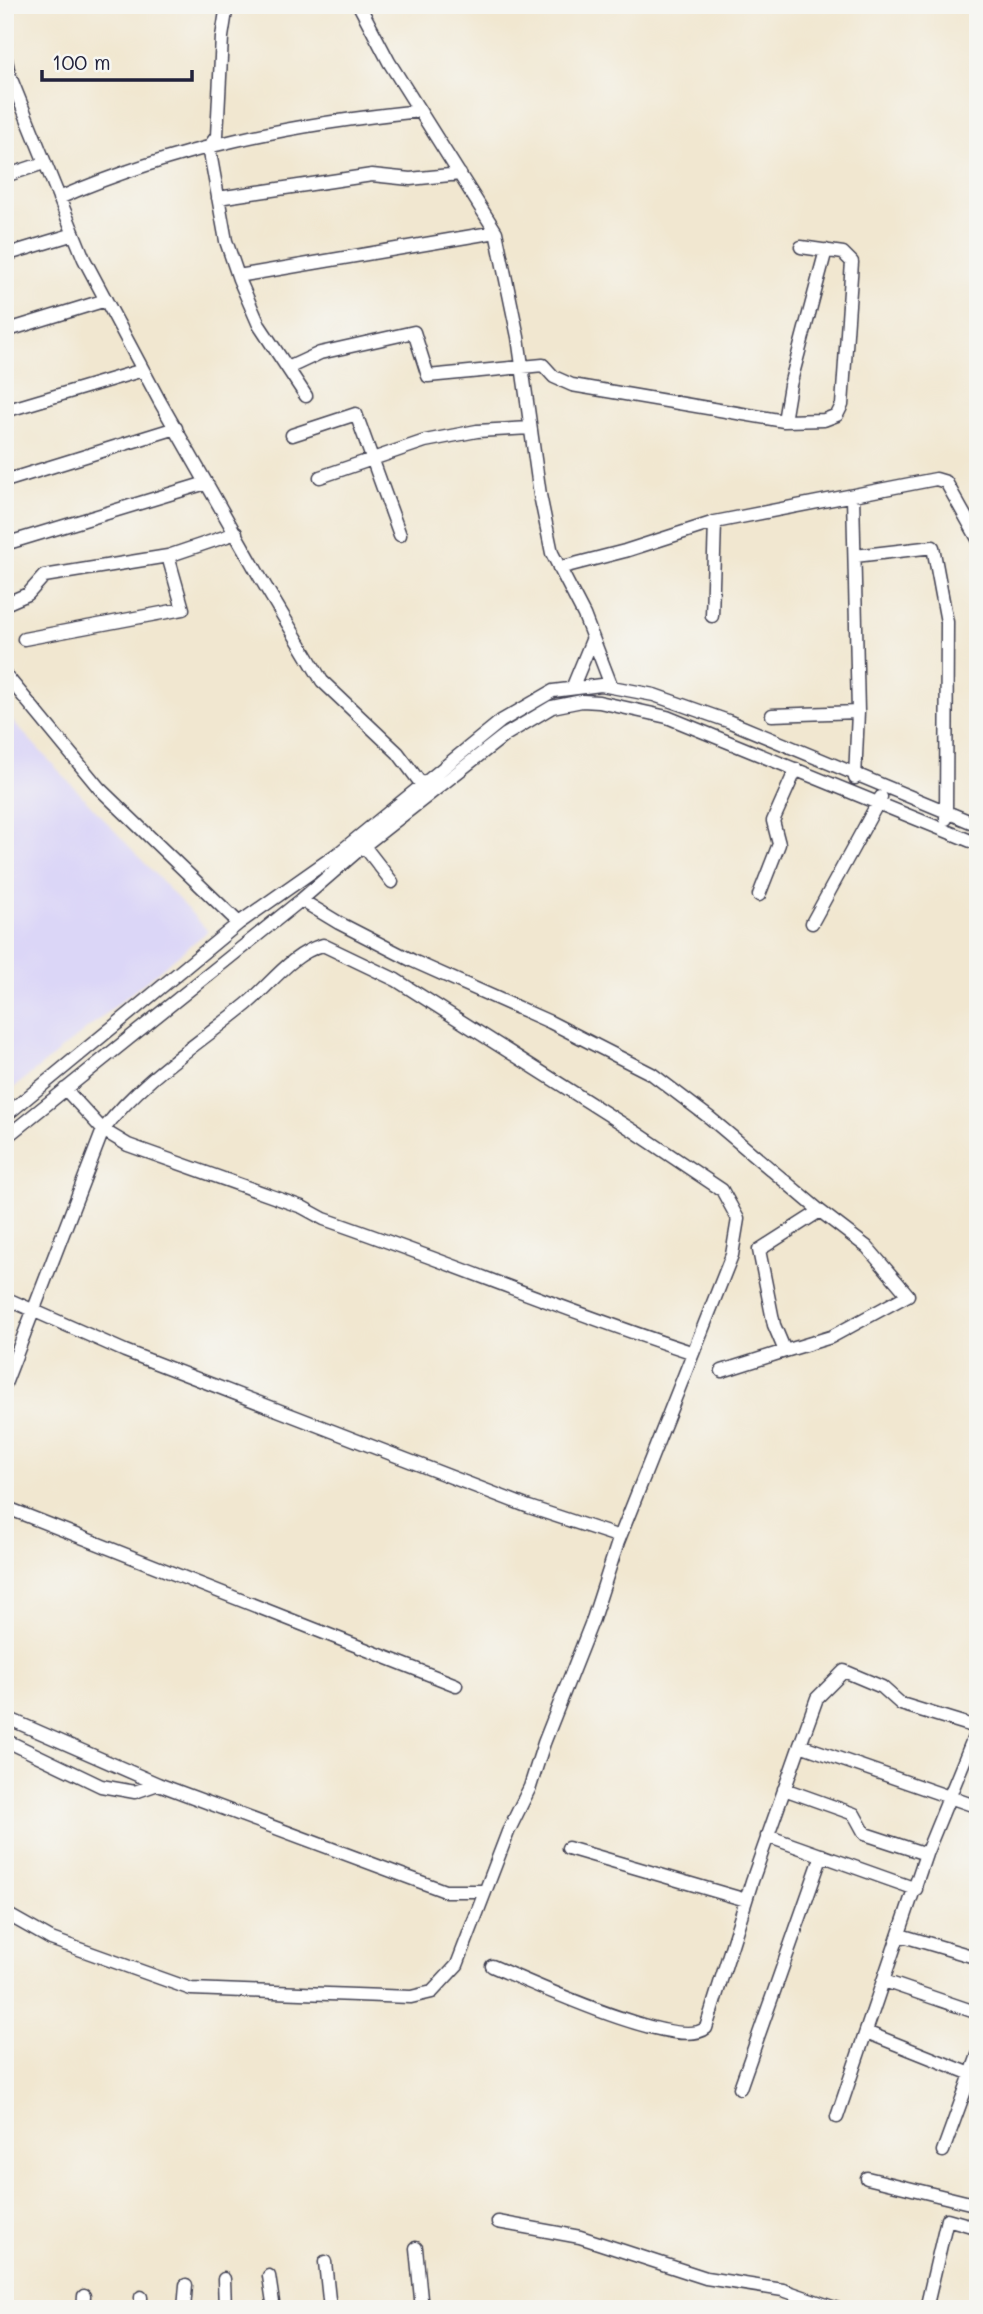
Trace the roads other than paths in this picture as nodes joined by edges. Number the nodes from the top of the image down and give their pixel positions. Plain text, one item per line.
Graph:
1 (227, 5) edge
2 (359, 5) edge
3 (5, 55) edge
4 (420, 111) junction
5 (209, 147) junction
6 (44, 163) junction
7 (460, 174) junction
8 (5, 176) edge
9 (59, 198) junction
10 (218, 198) junction
11 (496, 232) junction
12 (74, 234) junction
13 (801, 247) dead end
14 (826, 250) junction
15 (5, 255) edge
16 (238, 276) junction
17 (106, 300) junction
18 (5, 331) edge
19 (521, 365) junction
20 (290, 367) junction
21 (143, 370) junction
22 (306, 396) dead end
23 (5, 411) edge
24 (784, 421) junction
25 (176, 428) junction
26 (530, 428) junction
27 (292, 435) dead end
28 (371, 460) junction
29 (320, 477) dead end
30 (5, 481) edge
31 (206, 483) junction
32 (853, 496) junction
33 (715, 522) junction
34 (236, 533) junction
35 (400, 535) dead end
36 (978, 538) edge
37 (5, 544) edge
38 (168, 556) junction
39 (855, 556) junction
40 (559, 568) junction
41 (5, 604) edge
42 (712, 616) dead end
43 (24, 639) dead end
44 (592, 640) junction
45 (5, 674) edge
46 (611, 685) junction
47 (573, 686) junction
48 (858, 712) junction
49 (772, 715) dead end
50 (796, 769) junction
51 (858, 774) junction
52 (422, 785) junction
53 (887, 787) junction
54 (849, 791) junction
55 (878, 803) junction
56 (949, 813) junction
57 (978, 825) edge
58 (942, 829) junction
59 (978, 844) edge
60 (364, 846) junction
61 (392, 882) dead end
62 (759, 895) dead end
63 (301, 900) junction
64 (239, 923) junction
65 (812, 923) dead end
66 (65, 1089) junction
67 (5, 1116) edge
68 (103, 1130) junction
69 (5, 1138) edge
70 (820, 1211) junction
71 (5, 1298) edge
72 (34, 1310) junction
73 (785, 1351) junction
74 (691, 1352) junction
75 (722, 1371) dead end
76 (5, 1384) edge
77 (5, 1507) edge
78 (620, 1536) junction
79 (456, 1685) dead end
80 (5, 1717) edge
81 (977, 1727) edge
82 (5, 1741) edge
83 (800, 1745) junction
84 (158, 1784) junction
85 (784, 1789) junction
86 (948, 1797) junction
87 (978, 1807) edge
88 (767, 1836) junction
89 (568, 1848) dead end
90 (926, 1854) junction
91 (822, 1855) junction
92 (916, 1889) junction
93 (485, 1891) junction
94 (746, 1900) junction
95 (5, 1913) edge
96 (901, 1934) junction
97 (978, 1958) edge
98 (492, 1966) dead end
99 (884, 1981) junction
100 (978, 2013) edge
101 (866, 2032) junction
102 (978, 2055) edge
103 (971, 2074) junction
104 (740, 2088) dead end
105 (837, 2117) dead end
106 (943, 2151) dead end
107 (867, 2178) dead end
108 (978, 2205) edge
109 (498, 2222) dead end
110 (975, 2227) dead end
111 (416, 2248) dead end
112 (325, 2262) dead end
113 (269, 2276) dead end
114 (225, 2279) dead end
115 (186, 2285) dead end
116 (184, 2309) edge
117 (225, 2309) edge
118 (274, 2309) edge
119 (330, 2309) edge
120 (422, 2309) edge
121 (838, 2309) edge
122 (926, 2309) edge

1 - 5 street
2 - 4 street
3 - 6 street
4 - 5 street
4 - 7 street
5 - 9 street
5 - 10 street
6 - 8 street
6 - 9 street
7 - 10 street
7 - 11 street
9 - 12 street
10 - 16 street
11 - 16 street
11 - 19 street
12 - 15 street
12 - 17 street
13 - 14 street
14 - 24 street
14 - 24 street
16 - 20 street
17 - 18 street
17 - 21 street
19 - 20 street
19 - 24 street
19 - 26 street
20 - 22 street
21 - 23 street
21 - 25 street
25 - 30 street
25 - 31 street
26 - 28 street
26 - 40 street
27 - 28 street
28 - 29 street
28 - 35 street
31 - 34 street
31 - 37 street
32 - 33 street
32 - 36 street
32 - 39 street
33 - 40 street
33 - 42 street
34 - 38 street
34 - 52 street
38 - 41 street
38 - 43 street
39 - 48 street
39 - 56 street
40 - 44 street
44 - 46 street
44 - 47 street
45 - 64 street
46 - 47 street
46 - 51 street
47 - 52 street
48 - 49 street
48 - 51 street
50 - 54 street
50 - 60 street
50 - 62 street
51 - 53 street
51 - 54 street
52 - 64 street
53 - 55 street
53 - 56 street
54 - 55 street
55 - 58 street
55 - 65 street
56 - 57 street
56 - 58 street
58 - 59 street
60 - 61 street
60 - 63 street
63 - 66 street
63 - 70 street
64 - 67 street
66 - 68 street
66 - 69 street
68 - 72 street
68 - 74 street
68 - 74 street
70 - 73 street
70 - 73 street
71 - 72 street
72 - 76 street
72 - 78 street
73 - 75 street
74 - 78 street
77 - 79 street
78 - 93 street
80 - 84 street
81 - 83 street
81 - 86 street
82 - 84 street
83 - 85 street
83 - 86 street
84 - 93 street
85 - 88 street
85 - 90 street
86 - 87 street
86 - 90 street
88 - 91 street
88 - 94 street
89 - 94 street
90 - 92 street
91 - 92 street
91 - 104 street
92 - 96 street
93 - 95 street
94 - 98 street
96 - 97 street
96 - 99 street
99 - 100 street
99 - 101 street
101 - 103 street
101 - 105 street
102 - 103 street
103 - 106 street
107 - 108 street
109 - 121 street
110 - 122 street
111 - 120 street
112 - 119 street
113 - 118 street
114 - 117 street
115 - 116 street

